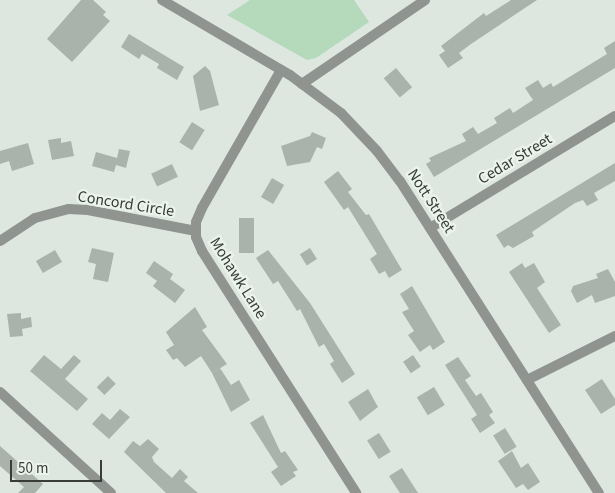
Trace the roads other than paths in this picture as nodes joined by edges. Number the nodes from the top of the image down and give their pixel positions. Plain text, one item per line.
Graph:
1 (162, 0) edge
2 (425, 0) edge
3 (281, 70) junction
4 (302, 84) junction
5 (615, 116) edge
6 (430, 228) junction
7 (196, 231) junction
8 (0, 241) edge
9 (615, 336) edge
10 (527, 380) junction
11 (0, 392) edge
12 (111, 493) edge
13 (356, 493) edge
14 (599, 493) edge

1 - 3 street, Nott Street
2 - 4 street
3 - 4 street, Nott Street
3 - 7 street, Mohawk Lane
4 - 6 street, Nott Street
5 - 6 street, Cedar Street
6 - 10 street, Nott Street
7 - 8 street, Concord Circle
7 - 13 street, Mohawk Lane
9 - 10 street
10 - 14 street, Nott Street
11 - 12 street

